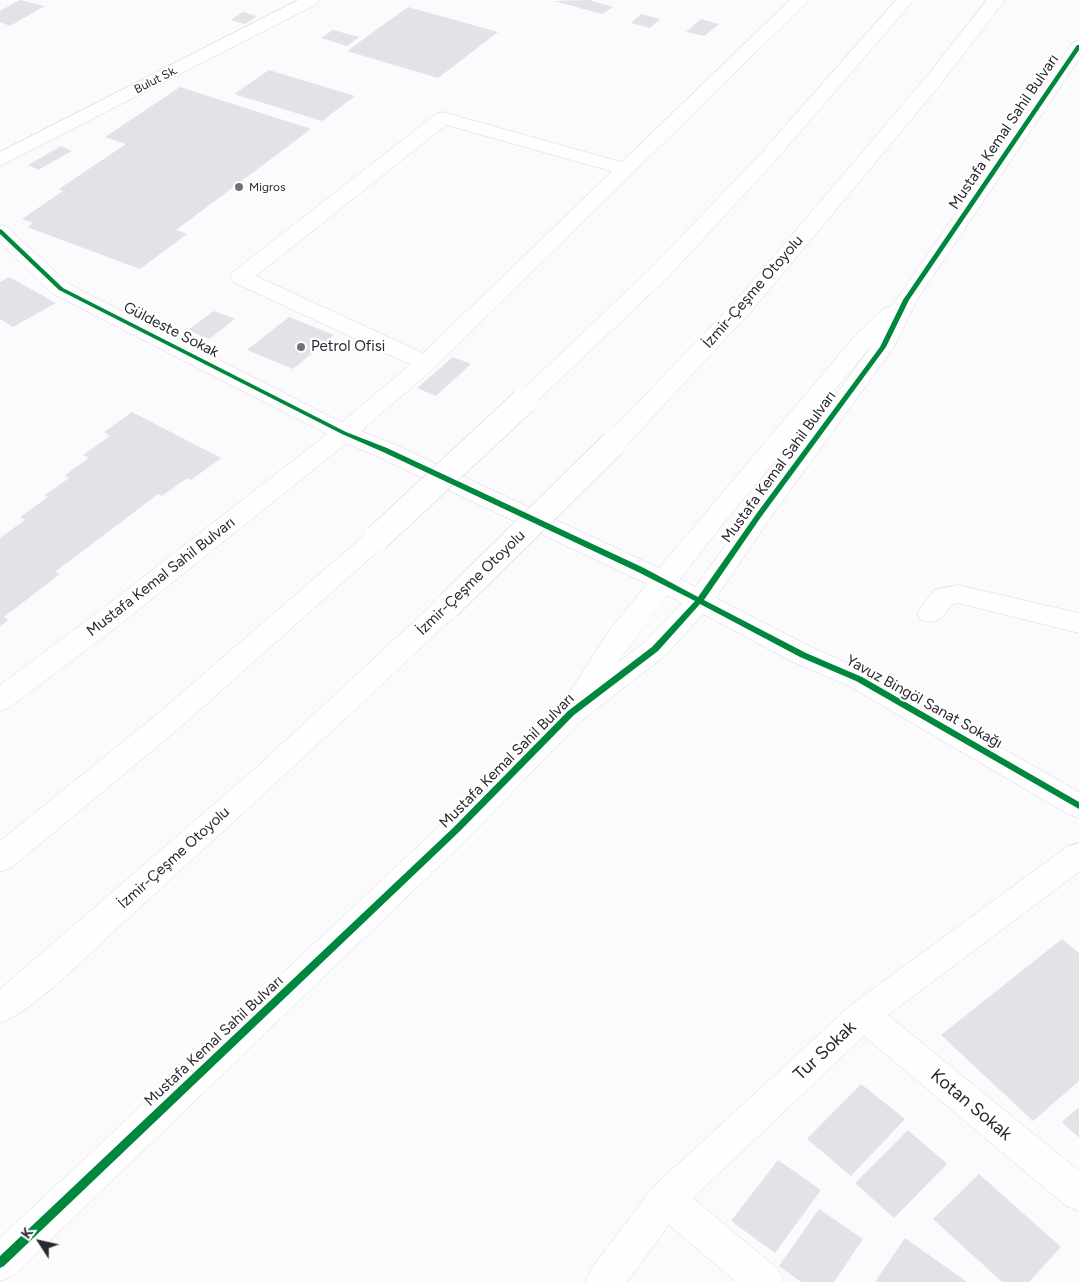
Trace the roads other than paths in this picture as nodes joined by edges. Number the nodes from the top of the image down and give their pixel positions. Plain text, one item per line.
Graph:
1 (311, 0) edge
2 (800, 0) edge
3 (905, 0) edge
4 (996, 0) edge
5 (1079, 46) edge
6 (0, 160) edge
7 (625, 170) junction
8 (3, 237) edge
9 (906, 300) junction
10 (426, 363) junction
11 (344, 432) junction
12 (664, 582) junction
13 (700, 600) junction
14 (932, 614) dead end
15 (1079, 623) edge
16 (0, 700) edge
17 (571, 713) junction
18 (1079, 806) edge
19 (1079, 855) edge
20 (0, 859) edge
21 (0, 1009) edge
22 (863, 1015) junction
23 (1079, 1194) edge
24 (666, 1199) junction
25 (0, 1263) edge
26 (604, 1282) edge
27 (765, 1282) edge

1 - 6 main road, Bulut Sk.
2 - 7 main road, Mustafa Kemal Sahil Bulvarı
3 - 20 main road, bridge
4 - 21 main road, İzmir-Çeşme Otoyolu, bridge
5 - 9 main road, Mustafa Kemal Sahil Bulvarı
7 - 10 main road, Mustafa Kemal Sahil Bulvarı
7 - 10 main road
8 - 11 main road, Güldeste Sokak
9 - 12 main road, Mustafa Kemal Sahil Bulvarı
9 - 13 main road, Mustafa Kemal Sahil Bulvarı
10 - 11 main road, Mustafa Kemal Sahil Bulvarı
11 - 12 main road, Güldeste Sokak
11 - 16 main road, Mustafa Kemal Sahil Bulvarı
12 - 13 main road, Yavuz Bingöl Sanat Sokağı
12 - 17 main road, Mustafa Kemal Sahil Bulvarı
13 - 17 main road, Mustafa Kemal Sahil Bulvarı
13 - 18 main road, Yavuz Bingöl Sanat Sokağı
14 - 15 main road
17 - 25 main road, Mustafa Kemal Sahil Bulvarı
19 - 22 main road, Tur Sokak
22 - 23 main road, Kotan Sokak
22 - 24 main road, Tur Sokak
24 - 26 main road, Tur Sokak
24 - 27 main road

